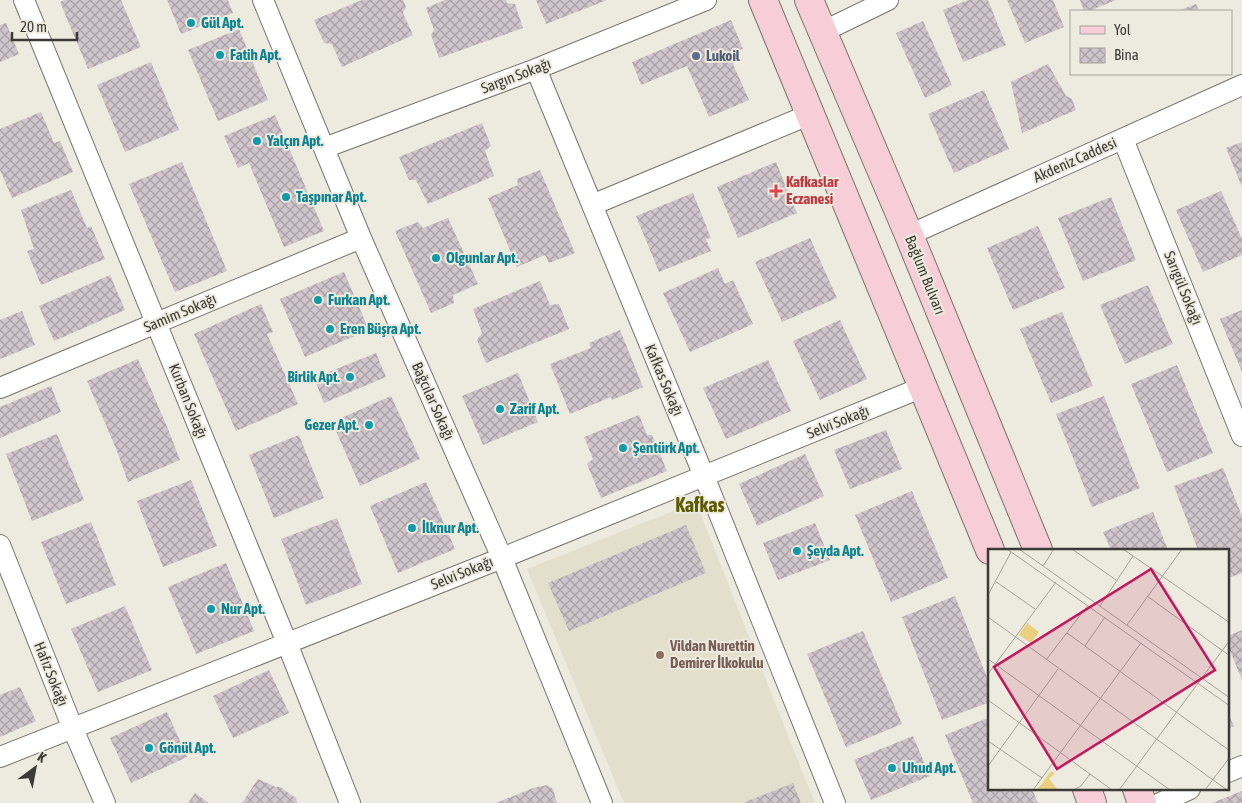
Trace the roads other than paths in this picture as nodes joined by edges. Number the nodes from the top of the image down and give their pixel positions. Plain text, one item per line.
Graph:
1 (24, 0) edge
2 (263, 0) edge
3 (706, 0) edge
4 (763, 0) edge
5 (809, 0) edge
6 (888, 0) edge
7 (822, 32) junction
8 (536, 69) junction
9 (1242, 85) edge
10 (811, 114) junction
11 (1124, 139) junction
12 (324, 148) junction
13 (592, 205) junction
14 (909, 234) junction
15 (361, 238) junction
16 (156, 324) junction
17 (923, 387) junction
18 (0, 388) edge
19 (1242, 436) edge
20 (704, 476) junction
21 (0, 545) edge
22 (990, 549) edge
23 (1038, 549) edge
24 (502, 558) junction
25 (287, 643) junction
26 (73, 729) junction
27 (0, 758) edge
28 (1242, 766) edge
29 (1230, 771) edge
30 (1087, 790) edge
31 (1137, 790) edge
32 (1188, 790) edge
33 (105, 803) edge
34 (350, 803) edge
35 (602, 803) edge
36 (835, 803) edge
37 (1092, 803) edge
38 (1142, 803) edge
39 (1160, 803) edge

1 - 16 street, Kurban Sokağı
2 - 12 street, Bağcılar Sokağı
3 - 8 street, Sargın Sokağı
4 - 10 main road
5 - 7 main road, Bağlum Bulvarı
6 - 7 street
7 - 14 main road, Bağlum Bulvarı
8 - 12 street, Sargın Sokağı
8 - 13 street, Kafkas Sokağı
9 - 11 street, Akdeniz Caddesi
10 - 13 street
10 - 17 main road
11 - 14 street, Akdeniz Caddesi
11 - 19 street, Sarıgül Sokağı
12 - 15 street, Bağcılar Sokağı
13 - 20 street, Kafkas Sokağı
14 - 23 main road, Bağlum Bulvarı
15 - 16 street, Samim Sokağı
15 - 24 street, Bağcılar Sokağı
16 - 18 street, Samim Sokağı
16 - 25 street, Kurban Sokağı
17 - 20 street, Selvi Sokağı
17 - 22 main road
20 - 24 street, Selvi Sokağı
20 - 36 street, Kafkas Sokağı
21 - 26 street, Hafız Sokağı
24 - 25 street, Selvi Sokağı
24 - 35 street, Bağcılar Sokağı
25 - 26 street, Selvi Sokağı
25 - 34 street, Kurban Sokağı
26 - 27 street, Selvi Sokağı
26 - 33 street, Hafız Sokağı
28 - 29 street
30 - 37 main road
31 - 38 main road
32 - 39 street

